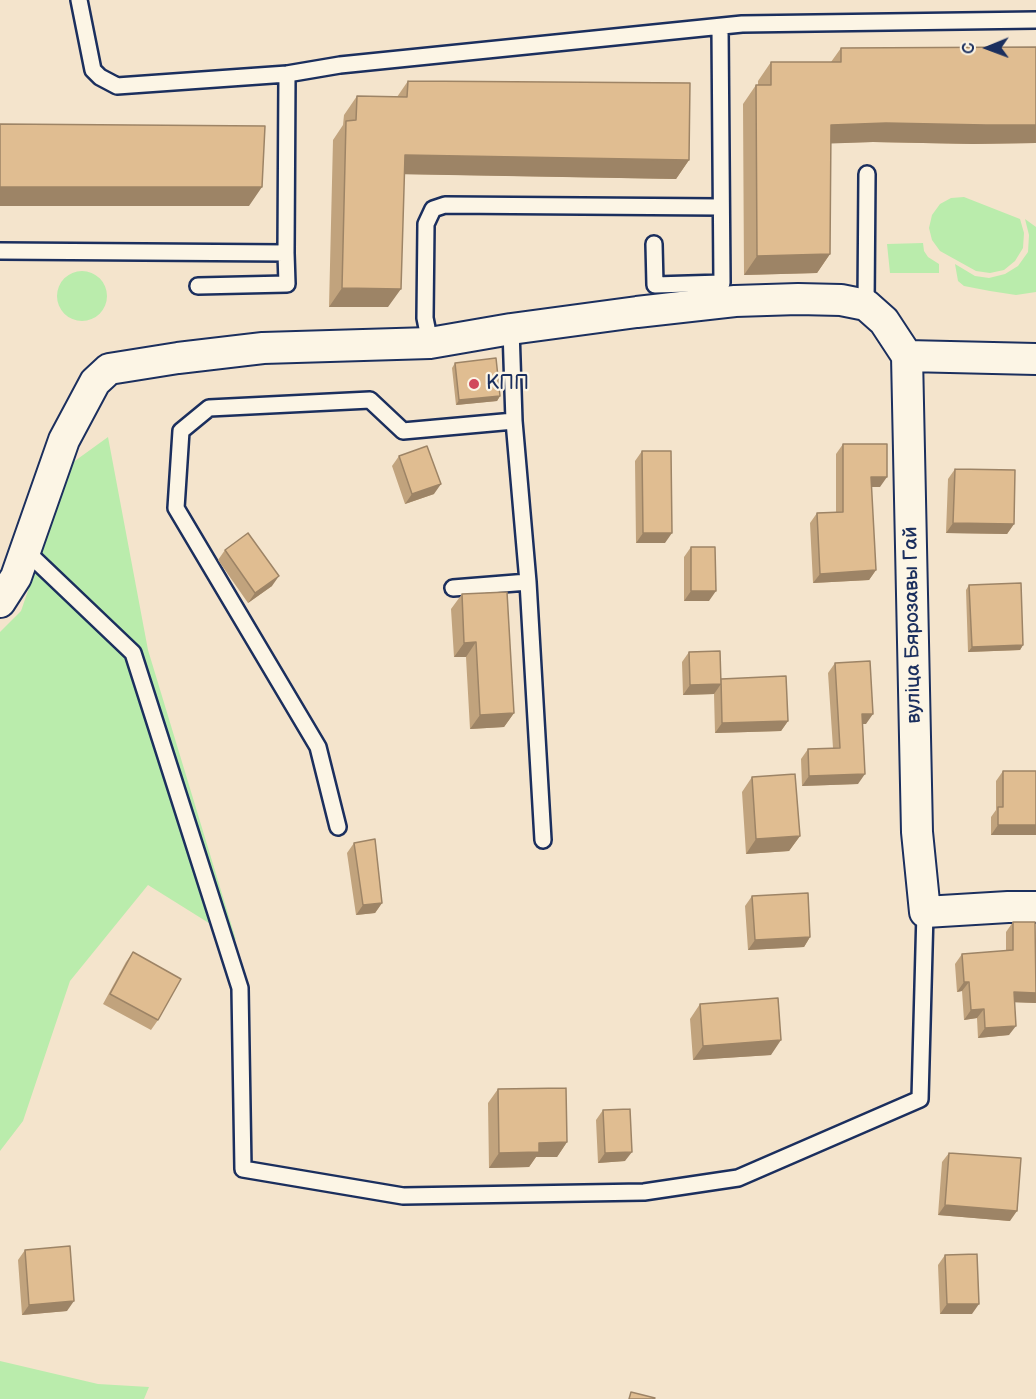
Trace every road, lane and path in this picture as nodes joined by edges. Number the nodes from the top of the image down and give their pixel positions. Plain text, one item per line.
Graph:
1 (79, 0) edge
2 (1036, 20) edge
3 (720, 27) junction
4 (287, 74) junction
5 (867, 174) dead end
6 (720, 207) junction
7 (654, 244) dead end
8 (0, 251) edge
9 (286, 253) junction
10 (198, 286) dead end
11 (866, 305) junction
12 (511, 329) junction
13 (430, 343) junction
14 (908, 356) junction
15 (1036, 359) edge
16 (514, 422) junction
17 (25, 550) junction
18 (528, 582) junction
19 (453, 588) dead end
20 (0, 602) edge
21 (338, 827) dead end
22 (543, 840) dead end
23 (1036, 907) edge
24 (925, 912) junction

1 - 4 lane
2 - 3 lane
3 - 4 lane
3 - 6 lane
4 - 9 lane
5 - 11 lane
6 - 7 lane
6 - 13 lane
8 - 9 lane
9 - 10 lane
11 - 12 street
11 - 14 street
12 - 13 street
12 - 16 lane
13 - 17 street
14 - 15 street
14 - 24 street, вуліца Бярозавы Гай
16 - 18 lane
16 - 21 lane
17 - 20 street
17 - 24 lane
18 - 19 lane
18 - 22 lane
23 - 24 street

